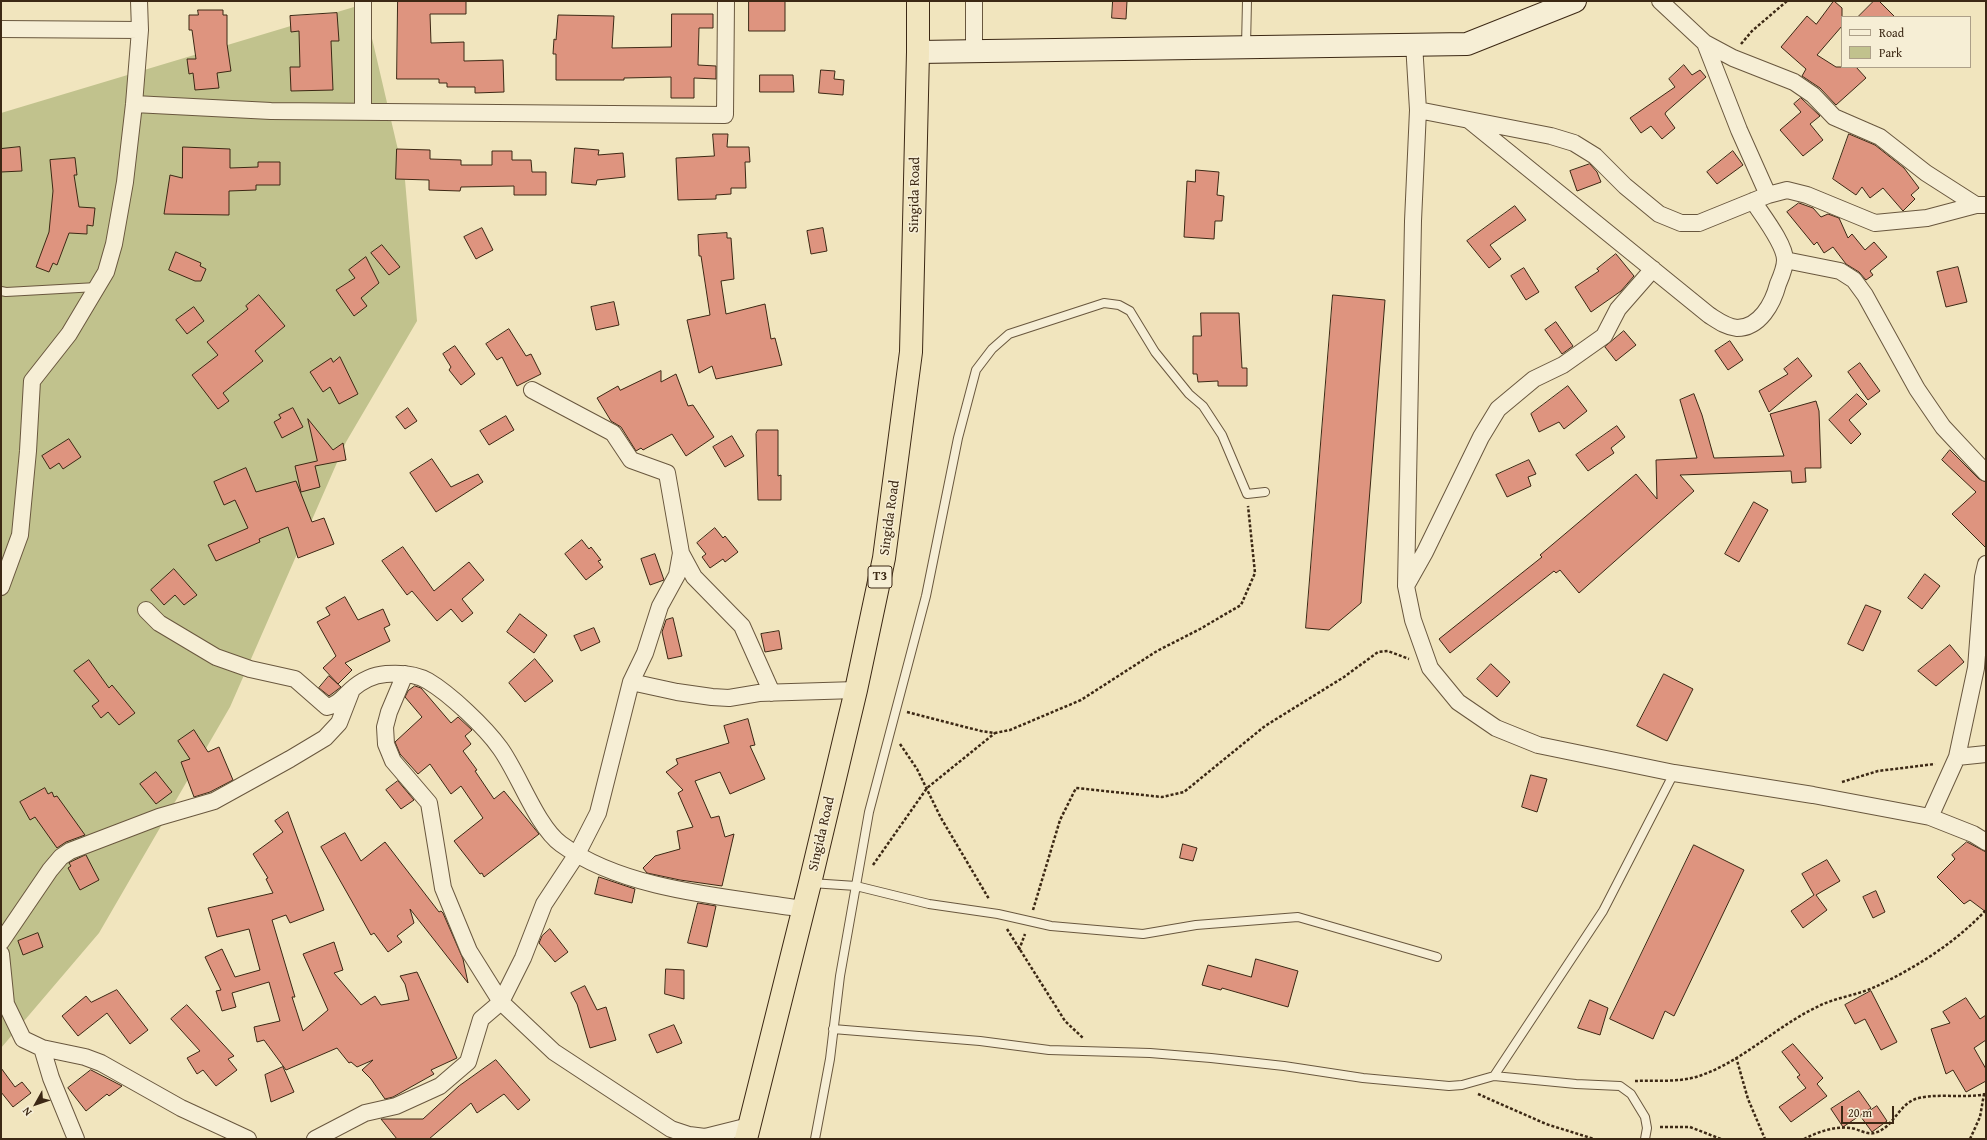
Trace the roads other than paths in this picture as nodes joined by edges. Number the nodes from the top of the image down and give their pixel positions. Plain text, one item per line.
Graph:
1 (139, 1) edge
2 (363, 1) edge
3 (726, 1) edge
4 (918, 1) edge
5 (974, 1) edge
6 (1247, 1) edge
7 (1575, 1) edge
8 (1660, 1) edge
9 (1, 29) edge
10 (140, 30) junction
11 (1414, 43) junction
12 (1705, 43) junction
13 (1246, 46) junction
14 (918, 52) junction
15 (974, 52) junction
16 (134, 104) junction
17 (1418, 110) junction
18 (363, 112) junction
19 (1468, 119) junction
20 (1768, 195) junction
21 (1753, 201) junction
22 (1981, 205) edge
23 (1785, 260) junction
24 (1653, 269) junction
25 (97, 287) junction
26 (1, 290) edge
27 (532, 390) dead end
28 (1986, 473) edge
29 (1265, 492) dead end
30 (681, 553) junction
31 (1986, 564) edge
32 (1406, 586) junction
33 (1, 587) edge
34 (146, 610) dead end
35 (405, 674) junction
36 (631, 682) junction
37 (352, 689) junction
38 (856, 690) junction
39 (772, 693) junction
40 (1986, 754) edge
41 (1956, 757) junction
42 (1674, 773) junction
43 (1930, 817) junction
44 (1986, 842) edge
45 (577, 854) junction
46 (810, 883) junction
47 (856, 886) junction
48 (804, 909) junction
49 (1, 942) edge
50 (1, 954) edge
51 (1437, 957) dead end
52 (501, 1002) junction
53 (833, 1029) junction
54 (42, 1048) junction
55 (1494, 1076) junction
56 (748, 1133) edge
57 (76, 1139) edge
58 (248, 1139) edge
59 (315, 1139) edge
60 (815, 1139) edge
61 (1646, 1139) edge

1 - 10 street
2 - 18 street
3 - 18 street
4 - 14 highway, Singida Road / T3
5 - 15 street
6 - 13 lane
7 - 11 street
8 - 12 street
9 - 10 street
10 - 16 street
11 - 13 street
11 - 17 street
12 - 20 street
12 - 22 street
13 - 15 street
14 - 15 street
14 - 38 highway, Singida Road / T3
16 - 18 street
16 - 25 street
17 - 19 street
17 - 32 street
19 - 21 street
19 - 24 street
20 - 21 street
20 - 22 street
21 - 23 street
23 - 24 street
23 - 28 street
24 - 32 street
25 - 26 lane
25 - 33 street
27 - 30 street
29 - 47 lane
30 - 36 street
30 - 39 street
31 - 41 street
32 - 42 street
34 - 37 street
35 - 37 street
35 - 45 street
35 - 52 street
36 - 39 street
36 - 45 street
37 - 49 street
38 - 39 street
38 - 46 highway, Singida Road / T3
40 - 41 street
41 - 43 street
42 - 43 street
42 - 55 lane
43 - 44 street
45 - 48 street
45 - 52 street
46 - 47 lane
46 - 48 highway, Singida Road / T3
47 - 51 lane
47 - 53 lane
48 - 56 highway, Singida Road / T3
50 - 54 street
52 - 56 street
52 - 59 street
53 - 55 lane
53 - 60 lane
54 - 57 street
54 - 58 street
55 - 61 lane

